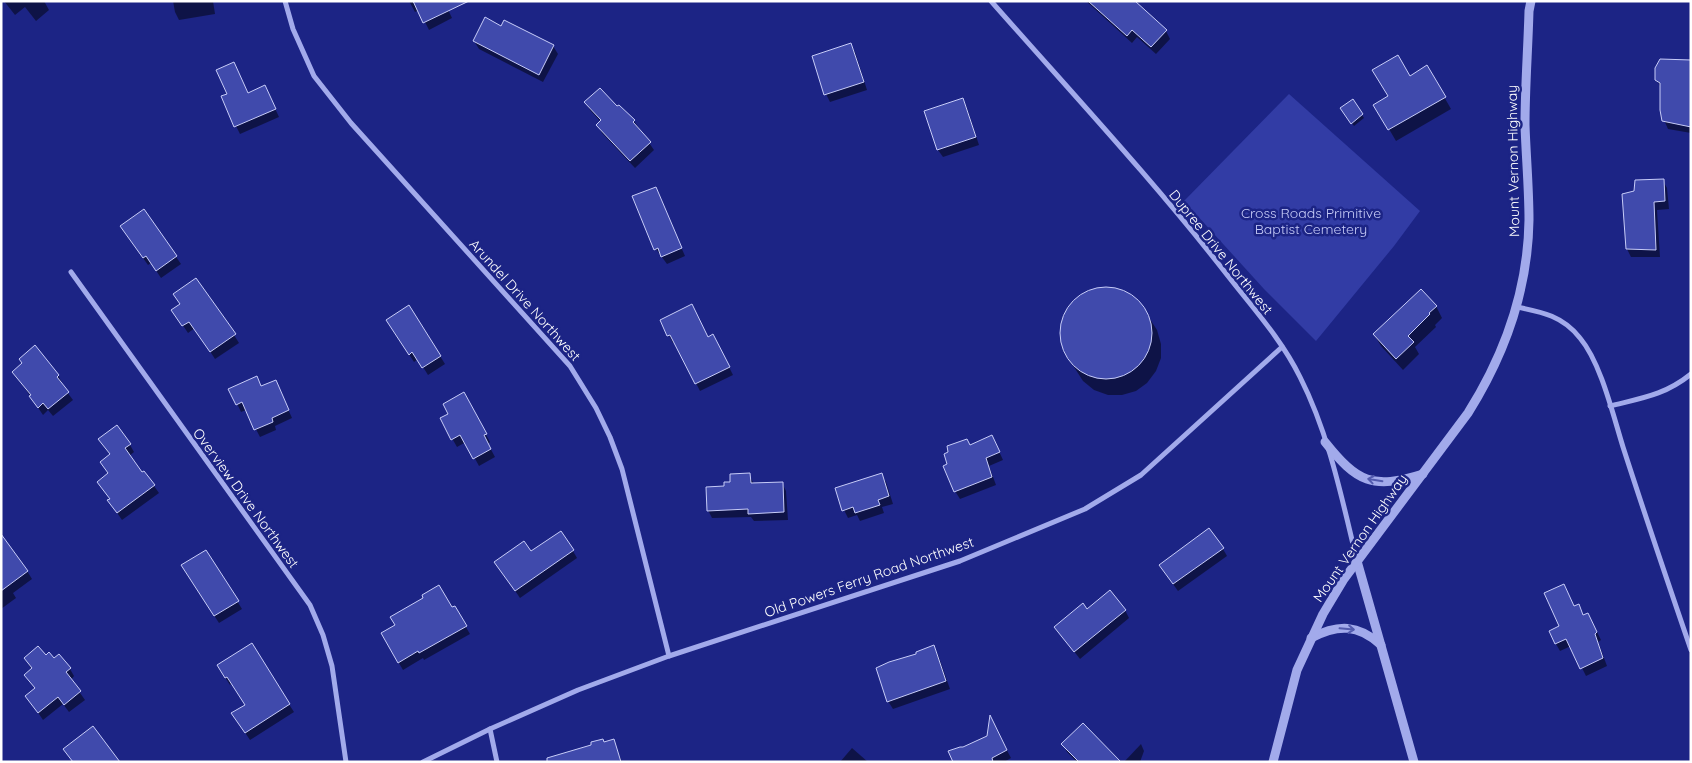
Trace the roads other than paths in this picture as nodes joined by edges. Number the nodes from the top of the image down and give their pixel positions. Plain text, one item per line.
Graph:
1 (285, 1) edge
2 (991, 1) edge
3 (1531, 1) edge
4 (71, 272) dead end
5 (1517, 307) junction
6 (1282, 347) junction
7 (1691, 374) edge
8 (1610, 406) junction
9 (1325, 442) junction
10 (1423, 474) junction
11 (1357, 561) junction
12 (1311, 638) junction
13 (1381, 645) junction
14 (1691, 650) edge
15 (669, 656) junction
16 (490, 729) junction
17 (346, 762) edge
18 (423, 762) edge
19 (497, 762) edge
20 (1273, 762) edge
21 (1414, 762) edge

1 - 15 street, Arundel Drive Northwest
2 - 6 street, Dupree Drive Northwest
3 - 5 street, Mount Vernon Highway
4 - 17 street, Overview Drive Northwest
5 - 8 street
5 - 10 street, Mount Vernon Highway
6 - 9 street, Dupree Drive Northwest
6 - 15 street, Old Powers Ferry Road Northwest
7 - 8 street
8 - 14 street
10 -> 9 street
9 - 11 street, Dupree Drive Northwest
10 - 11 street, Mount Vernon Highway
11 - 12 street, Mount Vernon Highway
11 - 13 street
12 -> 13 street
12 - 20 street, Mount Vernon Highway
13 - 21 street
15 - 16 street, Old Powers Ferry Road Northwest
16 - 18 street, Old Powers Ferry Road Northwest
16 - 19 street

